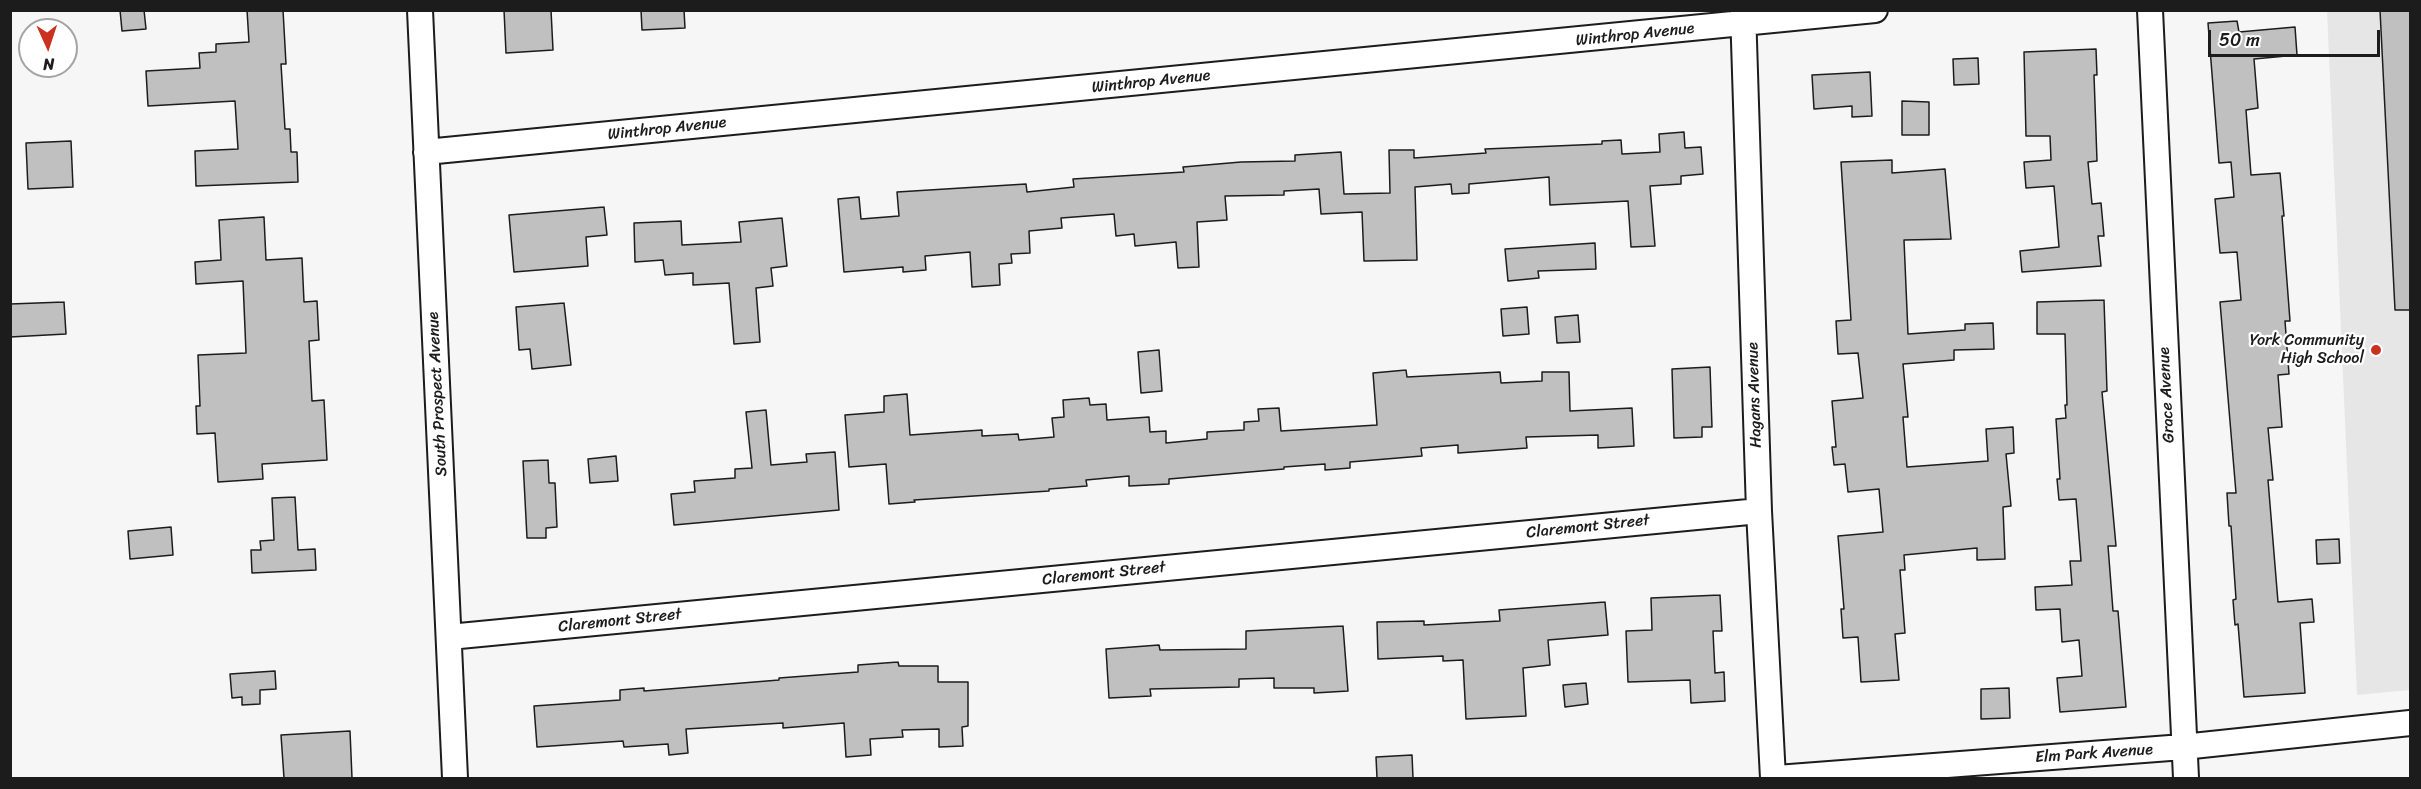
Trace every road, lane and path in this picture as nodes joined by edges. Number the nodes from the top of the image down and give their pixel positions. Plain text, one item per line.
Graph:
1 (420, 10) edge
2 (1875, 10) edge
3 (2150, 10) edge
4 (1743, 17) edge
5 (426, 152) junction
6 (1759, 511) junction
7 (449, 637) junction
8 (2410, 723) edge
9 (2183, 747) junction
10 (455, 778) edge
11 (1775, 778) edge
12 (2186, 778) edge

1 - 5 street, South Prospect Avenue
2 - 4 street, Winthrop Avenue
3 - 9 street, Grace Avenue
4 - 5 street, Winthrop Avenue
4 - 6 street, Hagans Avenue
5 - 7 street, South Prospect Avenue
6 - 7 street, Claremont Street
6 - 11 street, Hagans Avenue
7 - 10 street, South Prospect Avenue
8 - 9 street, Elm Park Avenue
9 - 11 street, Elm Park Avenue
9 - 12 street, Grace Avenue

